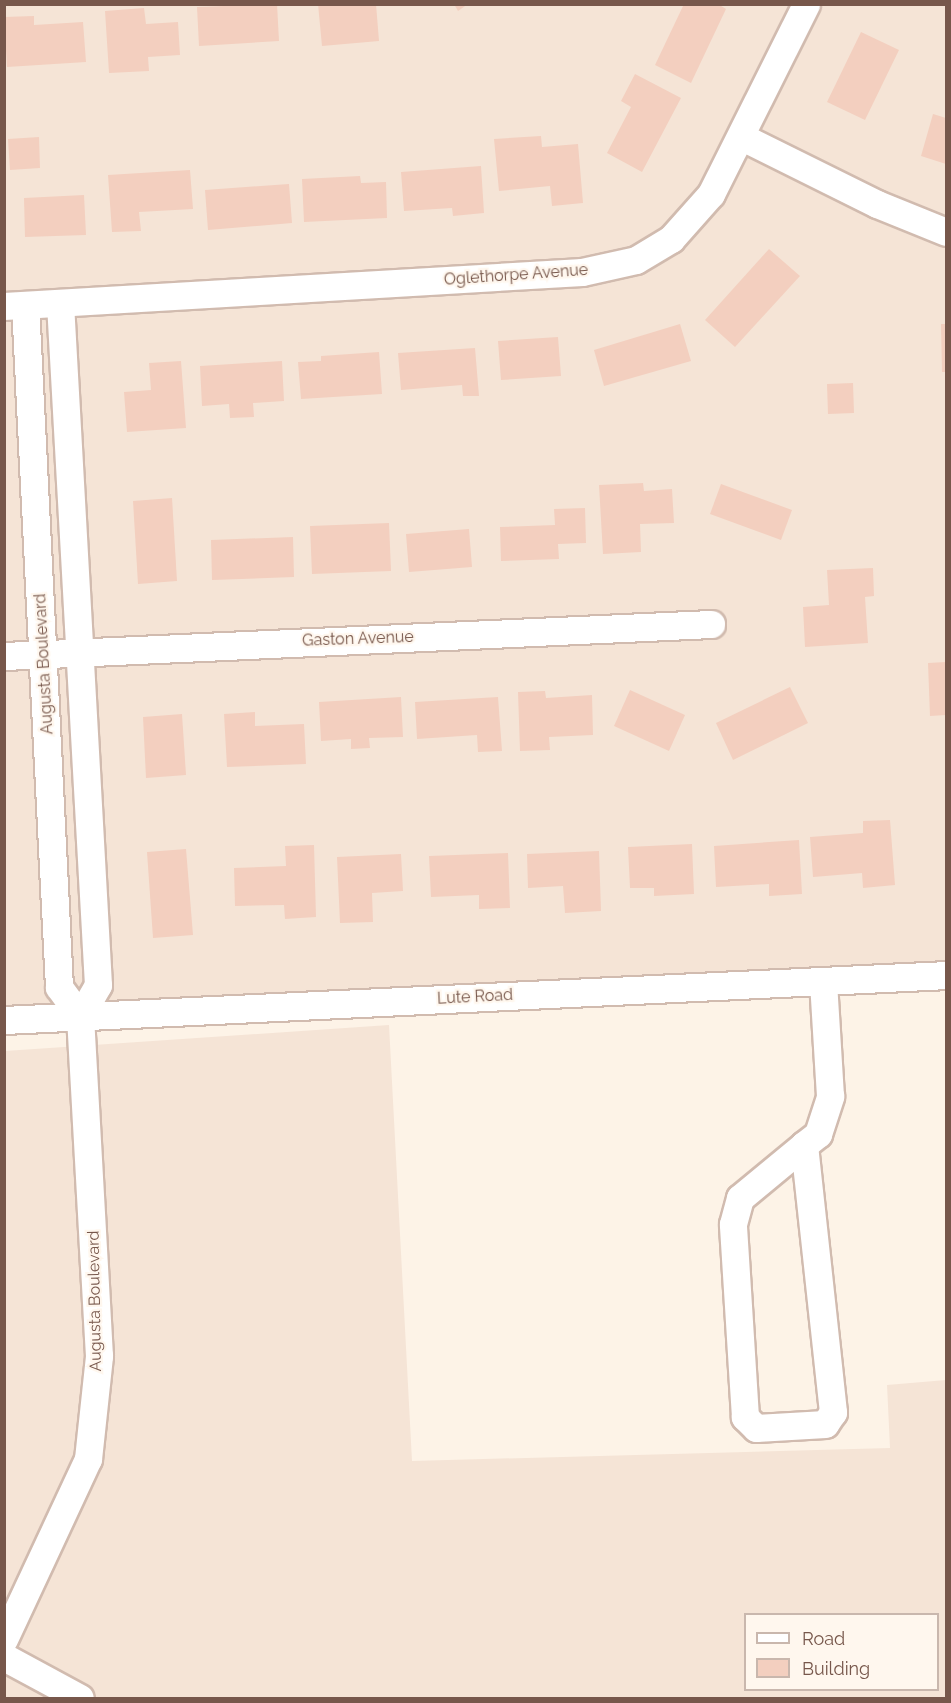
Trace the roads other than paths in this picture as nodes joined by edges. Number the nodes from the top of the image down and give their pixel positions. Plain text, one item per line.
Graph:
1 (806, 4) edge
2 (742, 136) junction
3 (946, 232) edge
4 (60, 303) junction
5 (15, 306) edge
6 (711, 624) dead end
7 (80, 650) junction
8 (44, 653) junction
9 (4, 656) edge
10 (946, 975) edge
11 (823, 981) junction
12 (80, 1016) junction
13 (4, 1020) edge
14 (804, 1145) junction
15 (4, 1640) edge
16 (4, 1657) edge
17 (80, 1698) edge

1 - 2 street, Oglethorpe Avenue
2 - 3 street
2 - 4 street, Oglethorpe Avenue
4 - 5 street, Oglethorpe Avenue
4 - 7 street
5 - 8 street, Augusta Boulevard
6 - 7 street, Gaston Avenue
7 - 8 street, Gaston Avenue
7 - 12 street
8 - 9 street, Gaston Avenue
8 - 12 street, Augusta Boulevard
10 - 11 street, Lute Road
11 - 12 street, Lute Road
11 - 14 street
12 - 13 street, Lute Road
12 - 15 street, Augusta Boulevard
14 - 14 street
16 - 17 street

